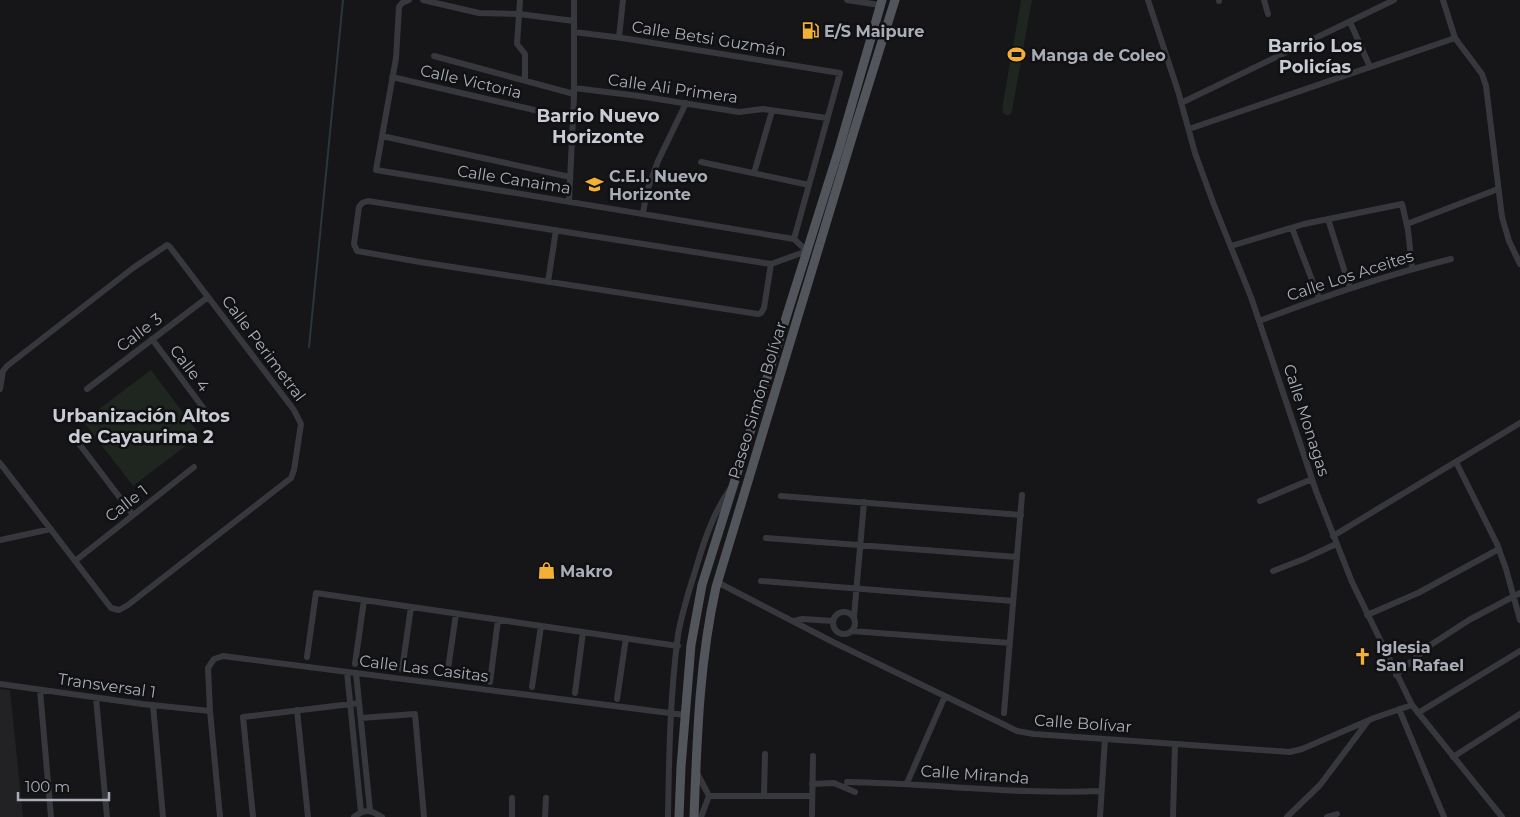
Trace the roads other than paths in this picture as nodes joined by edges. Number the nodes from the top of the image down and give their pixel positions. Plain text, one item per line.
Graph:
1 (409, 0) edge
2 (423, 0) edge
3 (520, 0) edge
4 (574, 0) edge
5 (623, 0) edge
6 (848, 0) edge
7 (895, 0) edge
8 (1148, 0) edge
9 (1264, 0) edge
10 (1394, 0) edge
11 (1443, 0) edge
12 (864, 1) edge
13 (881, 3) edge
14 (519, 14) junction
15 (1268, 14) dead end
16 (574, 21) junction
17 (1350, 22) junction
18 (574, 32) junction
19 (619, 37) junction
20 (1455, 38) junction
21 (434, 56) dead end
22 (1370, 68) junction
23 (392, 77) junction
24 (525, 80) junction
25 (574, 91) junction
26 (686, 103) junction
27 (1181, 104) junction
28 (772, 111) junction
29 (827, 118) junction
30 (573, 119) junction
31 (1189, 129) junction
32 (382, 136) junction
33 (701, 162) dead end
34 (754, 172) junction
35 (570, 177) junction
36 (808, 185) junction
37 (1498, 190) junction
38 (569, 202) junction
39 (643, 213) junction
40 (1328, 219) junction
41 (1407, 224) junction
42 (1292, 228) junction
43 (556, 230) junction
44 (794, 239) junction
45 (1231, 246) junction
46 (807, 251) junction
47 (816, 254) junction
48 (1451, 259) dead end
49 (771, 264) junction
50 (1520, 264) edge
51 (1412, 268) junction
52 (548, 282) junction
53 (1350, 288) junction
54 (208, 296) junction
55 (1319, 298) junction
56 (1259, 321) junction
57 (152, 339) junction
58 (87, 388) dead end
59 (0, 389) edge
60 (207, 413) dead end
61 (1520, 423) edge
62 (80, 445) dead end
63 (1456, 462) junction
64 (0, 463) edge
65 (194, 467) dead end
66 (1312, 479) junction
67 (732, 486) junction
68 (1022, 495) dead end
69 (781, 496) dead end
70 (1260, 501) dead end
71 (864, 502) junction
72 (133, 515) junction
73 (1021, 515) junction
74 (51, 529) junction
75 (1333, 536) junction
76 (766, 538) dead end
77 (0, 540) edge
78 (1336, 544) junction
79 (1499, 550) junction
80 (1017, 558) junction
81 (75, 561) junction
82 (1274, 571) dead end
83 (705, 576) junction
84 (761, 581) dead end
85 (717, 582) junction
86 (1517, 595) edge
87 (364, 600) junction
88 (1014, 601) junction
89 (410, 607) junction
90 (456, 614) junction
91 (1368, 615) junction
92 (854, 617) junction
93 (498, 620) junction
94 (1520, 620) edge
95 (794, 621) junction
96 (832, 621) junction
97 (541, 626) junction
98 (852, 631) junction
99 (583, 632) junction
100 (626, 638) junction
101 (1010, 643) junction
102 (678, 646) junction
103 (1520, 651) edge
104 (307, 657) dead end
105 (355, 664) dead end
106 (402, 670) dead end
107 (347, 672) junction
108 (356, 673) junction
109 (1396, 675) junction
110 (447, 676) dead end
111 (490, 682) dead end
112 (0, 684) edge
113 (532, 687) dead end
114 (40, 690) junction
115 (575, 693) dead end
116 (945, 696) junction
117 (96, 698) junction
118 (617, 699) dead end
119 (359, 703) junction
120 (350, 704) junction
121 (153, 705) junction
122 (1412, 705) junction
123 (1399, 709) junction
124 (297, 710) junction
125 (210, 711) junction
126 (1004, 713) dead end
127 (1418, 713) junction
128 (672, 714) junction
129 (1520, 714) edge
130 (685, 715) junction
131 (361, 718) junction
132 (1368, 720) junction
133 (1105, 739) junction
134 (1175, 744) junction
135 (765, 754) dead end
136 (813, 756) dead end
137 (1454, 757) junction
138 (696, 772) junction
139 (847, 782) dead end
140 (907, 783) junction
141 (812, 784) junction
142 (1101, 791) junction
143 (855, 792) dead end
144 (709, 796) junction
145 (764, 796) junction
146 (812, 796) junction
147 (512, 798) dead end
148 (546, 798) dead end
149 (370, 810) junction
150 (361, 812) junction
151 (1337, 814) dead end
152 (812, 815) dead end
153 (51, 817) edge
154 (107, 817) edge
155 (163, 817) edge
156 (220, 817) edge
157 (253, 817) edge
158 (308, 817) edge
159 (354, 817) edge
160 (382, 817) edge
161 (424, 817) edge
162 (512, 817) edge
163 (545, 817) edge
164 (668, 817) edge
165 (679, 817) edge
166 (694, 817) edge
167 (701, 817) edge
168 (1100, 817) edge
169 (1173, 817) edge
170 (1287, 817) edge
171 (1327, 817) edge
172 (1444, 817) edge
173 (1502, 817) edge

1 - 23 street
2 - 14 street
3 - 14 street
4 - 16 street
5 - 19 street
6 - 12 street
7 - 47 main road, Paseo Simón Bolívar
8 - 27 street, Calle Monagas
9 - 15 street
10 - 17 street
11 - 20 street
12 - 13 street
13 - 46 main road, Paseo Simón Bolívar
14 - 16 street
14 - 24 street
16 - 18 street
17 - 22 street
17 - 27 street
18 - 19 street, Calle Betsi Guzmán
18 - 25 street
19 - 29 street, Calle Betsi Guzmán
20 - 22 street
20 - 37 street
21 - 24 street, Calle Ali Primera
22 - 31 street
23 - 30 street, Calle Victoria
23 - 32 street
24 - 25 street, Calle Ali Primera
25 - 26 street, Calle Ali Primera
25 - 30 street
26 - 28 street, Calle Ali Primera
26 - 39 street
27 - 31 street, Calle Monagas
28 - 29 street, Calle Ali Primera
28 - 34 street
29 - 36 street
30 - 35 street
31 - 45 street, Calle Monagas
32 - 35 street
32 - 38 street, Calle Canaima
33 - 34 street
34 - 36 street
35 - 38 street
36 - 44 street
37 - 41 street
37 - 50 street
38 - 39 street, Calle Canaima
39 - 44 street, Calle Canaima
40 - 41 street
40 - 42 street
40 - 53 street
41 - 51 street
42 - 45 street
42 - 55 street
43 - 49 street
43 - 52 street
43 - 52 street
44 - 46 street
45 - 56 street, Calle Monagas
46 - 47 main road
46 - 49 street
46 - 67 main road, Paseo Simón Bolívar
47 - 85 main road, Paseo Simón Bolívar
48 - 51 street, Calle Los Aceites
49 - 52 street
51 - 53 street, Calle Los Aceites
53 - 55 street, Calle Los Aceites
54 - 57 street, Calle 3
54 - 59 street, Calle Perimetral
54 - 81 street, Calle Perimetral
55 - 56 street, Calle Los Aceites
56 - 66 street, Calle Monagas
57 - 58 street, Calle 3
57 - 60 street, Calle 4
61 - 63 street
62 - 72 street
63 - 75 street
63 - 79 street
64 - 74 street, Calle Perimetral
65 - 72 street, Calle 1
66 - 70 street
66 - 75 street, Calle Monagas
67 - 83 main road, Paseo Simón Bolívar
67 - 102 street, Paseo Simón Bolívar
68 - 73 street
69 - 71 street
71 - 73 street
71 - 92 street
72 - 81 street, Calle 1
73 - 80 street
74 - 77 street
74 - 81 street, Calle Perimetral
75 - 78 street, Calle Monagas
76 - 80 street
78 - 82 street
78 - 91 street, Calle Monagas
79 - 86 street
79 - 91 street
80 - 88 street
83 - 85 main road
83 - 130 main road, Paseo Simón Bolívar
84 - 88 street
85 - 95 street, Calle Bolívar
85 - 138 main road, Paseo Simón Bolívar
86 - 94 street
86 - 109 street
87 - 89 street
87 - 104 street
87 - 105 street
88 - 101 street
89 - 90 street
89 - 106 street
90 - 93 street
90 - 110 street
91 - 109 street, Calle Monagas
92 - 96 street
92 - 98 street
93 - 97 street
93 - 111 street
95 - 96 street
95 - 116 street, Calle Bolívar
96 - 98 street
97 - 99 street
97 - 113 street
98 - 101 street
99 - 100 street
99 - 115 street
100 - 102 street
100 - 118 street
101 - 126 street
102 - 128 street, Paseo Simón Bolívar
103 - 127 street
107 - 108 street, Calle Las Casitas
107 - 120 street
107 - 125 street, Calle Las Casitas
108 - 119 street
108 - 128 street, Calle Las Casitas
109 - 122 street, Calle Monagas
112 - 114 street, Transversal 1
114 - 117 street, Transversal 1
114 - 153 street
116 - 133 street, Calle Bolívar
116 - 140 street
117 - 121 street, Transversal 1
117 - 154 street
119 - 120 street
119 - 131 street
120 - 124 street
120 - 150 street
121 - 125 street, Transversal 1
121 - 155 street
122 - 123 street, Calle Bolívar
122 - 127 street, Calle Monagas
123 - 132 street, Calle Bolívar
123 - 172 street
124 - 157 street
124 - 158 street
125 - 156 street
127 - 137 street, Calle Monagas
128 - 130 street, Calle Las Casitas
128 - 164 street, Paseo Simón Bolívar
129 - 137 street
130 - 165 main road, Paseo Simón Bolívar
131 - 149 street
131 - 161 street
132 - 134 street, Calle Bolívar
132 - 170 street
133 - 134 street, Calle Bolívar
133 - 142 street
134 - 169 street
135 - 145 street
136 - 141 street
137 - 173 street, Calle Monagas
138 - 144 street
138 - 166 main road, Paseo Simón Bolívar
139 - 140 street, Calle Miranda
140 - 142 street, Calle Miranda
141 - 143 street
141 - 146 street
142 - 168 street
144 - 145 street
144 - 167 street
145 - 146 street
146 - 152 street
147 - 162 street
148 - 163 street
149 - 150 street
149 - 160 street
150 - 159 street
151 - 171 street

